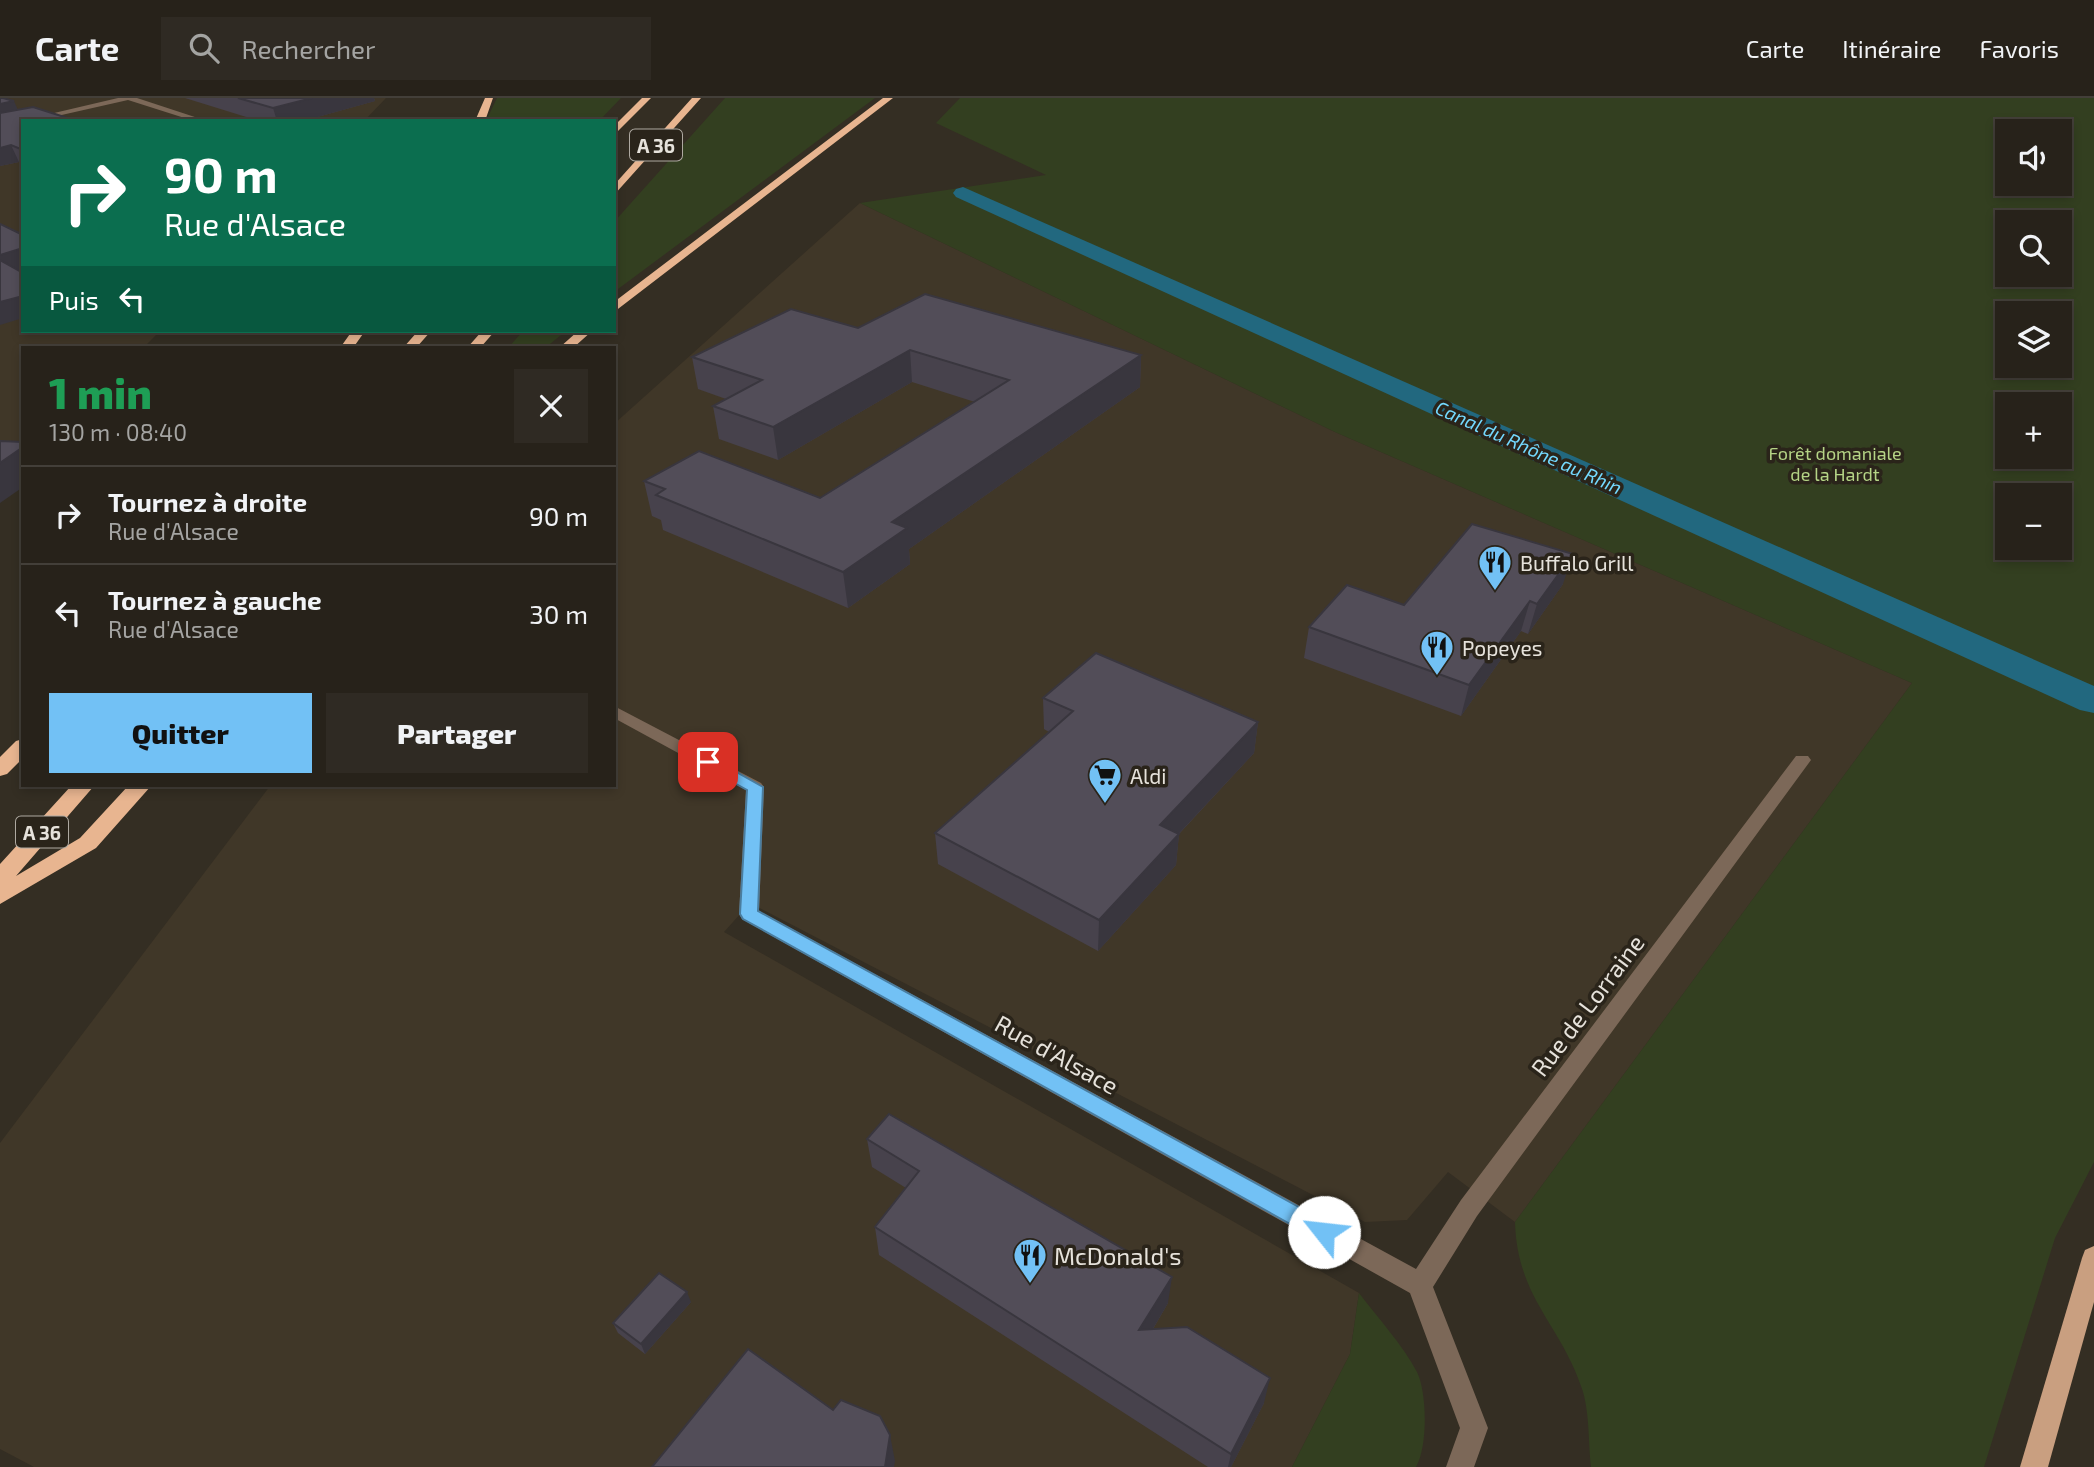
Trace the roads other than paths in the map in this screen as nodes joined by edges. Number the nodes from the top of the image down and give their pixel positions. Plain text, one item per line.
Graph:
1 (129, 98) edge
2 (489, 98) edge
3 (647, 98) edge
4 (697, 98) edge
5 (889, 98) edge
6 (33, 119) edge
7 (197, 119) edge
8 (481, 119) edge
9 (21, 122) edge
10 (11, 124) edge
11 (616, 130) edge
12 (616, 190) edge
13 (616, 306) edge
14 (423, 333) edge
15 (487, 333) edge
16 (584, 333) edge
17 (411, 346) edge
18 (475, 346) edge
19 (567, 346) edge
20 (616, 712) edge
21 (21, 748) edge
22 (1802, 760) dead end
23 (0, 769) edge
24 (82, 787) edge
25 (139, 787) edge
26 (0, 879) edge
27 (0, 897) edge
28 (2094, 1258) edge
29 (1420, 1285) junction
30 (1460, 1467) edge
31 (2034, 1467) edge

1 - 6 street
1 - 7 street
2 - 8 highway
3 - 11 highway, A 36
4 - 12 highway, A 36
5 - 13 highway
9 - 10 street
14 - 17 highway
15 - 18 highway
16 - 19 highway
20 - 29 street, Rue d'Alsace
21 - 23 highway
22 - 29 street, Rue de Lorraine
24 - 26 highway, A 36
25 - 27 highway
28 - 31 main road
29 - 30 street

